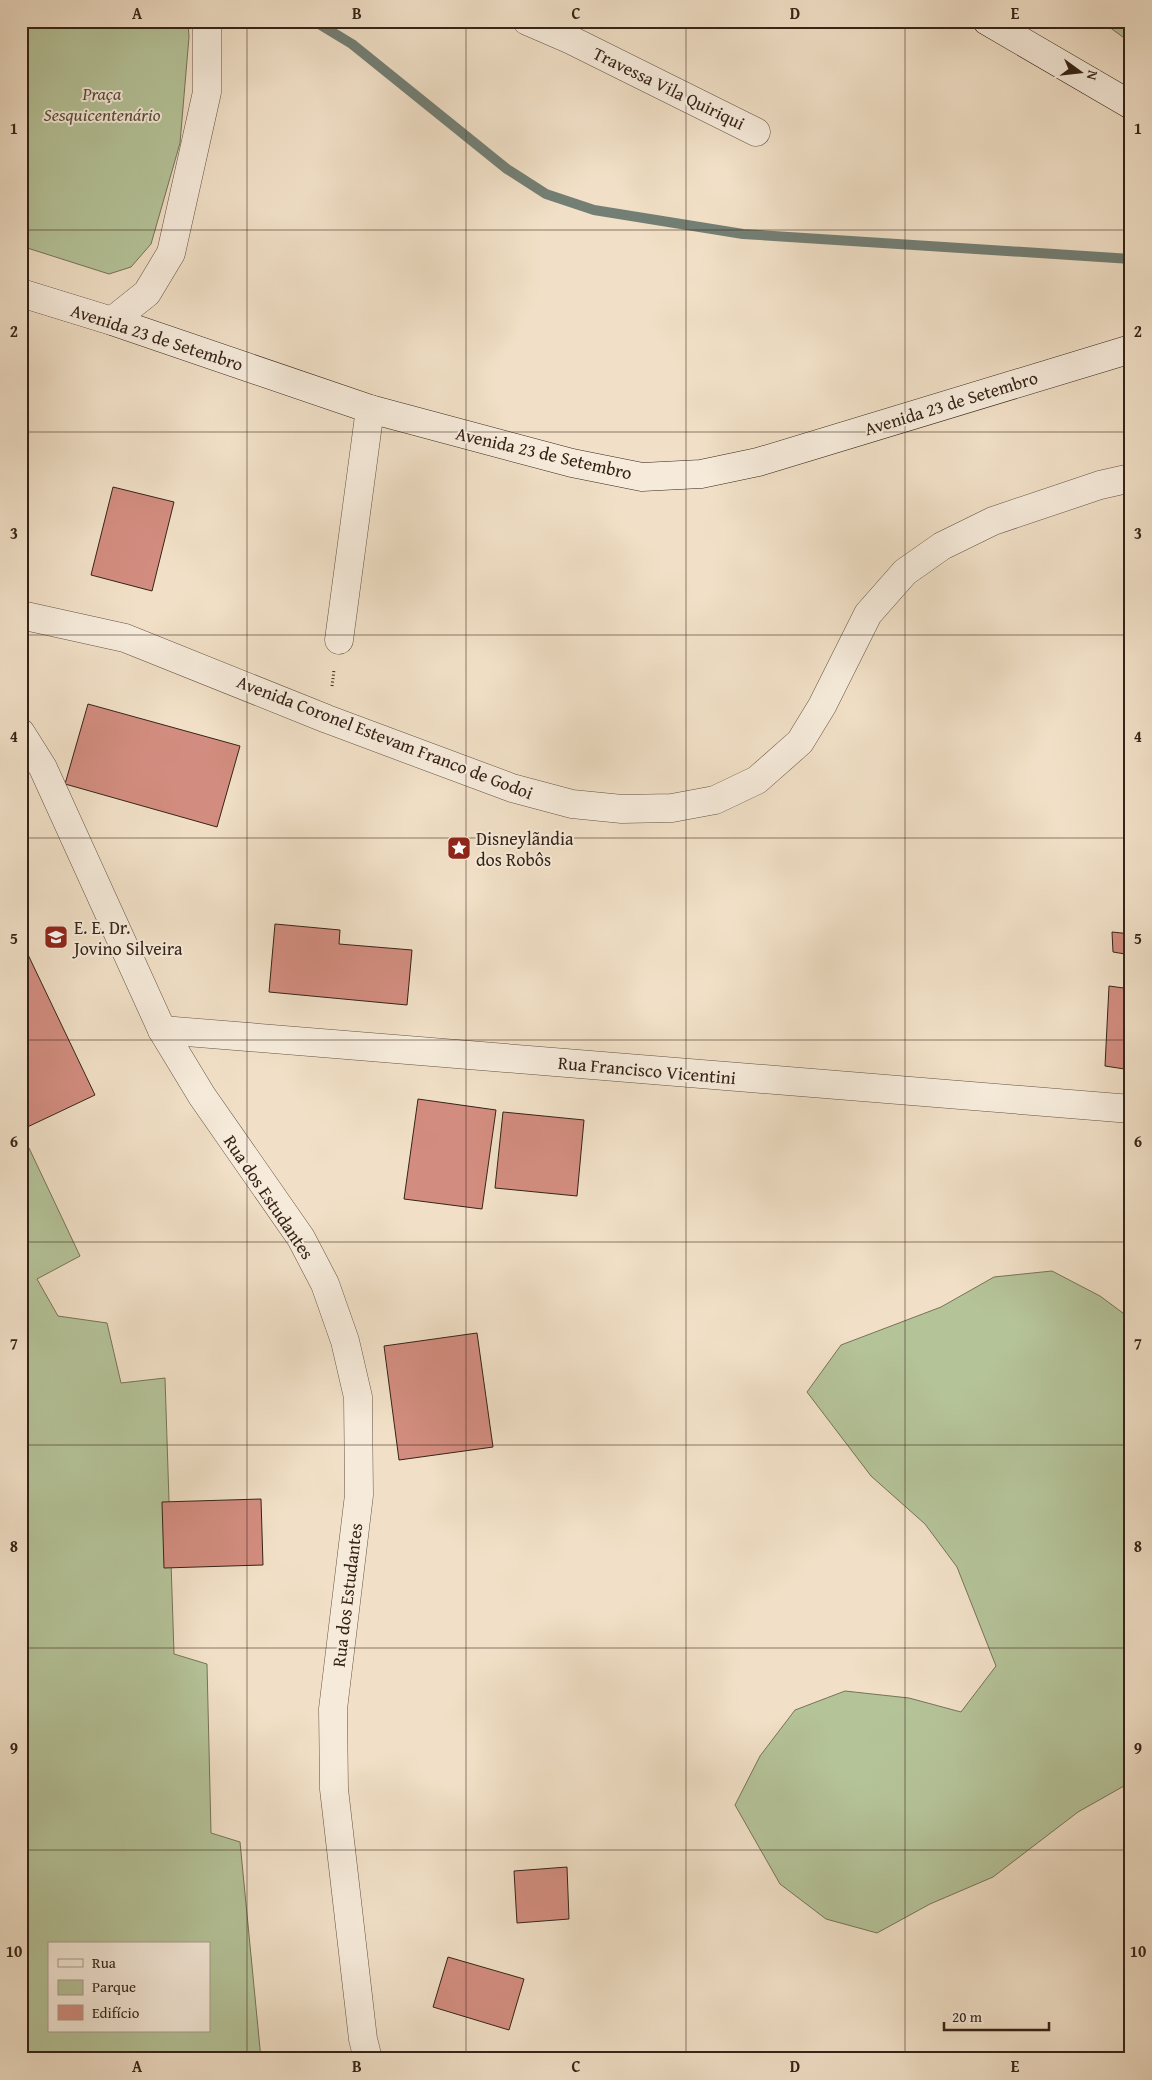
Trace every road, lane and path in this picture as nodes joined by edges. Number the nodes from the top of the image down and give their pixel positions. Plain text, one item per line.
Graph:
1 (207, 21) edge
2 (527, 21) edge
3 (987, 21) edge
4 (576, 30) edge
5 (1131, 105) edge
6 (756, 132) dead end
7 (21, 293) edge
8 (112, 321) junction
9 (1131, 349) edge
10 (370, 409) junction
11 (1131, 478) edge
12 (21, 615) edge
13 (338, 640) joint
14 (327, 718) junction
15 (21, 733) edge
16 (162, 1030) junction
17 (1131, 1109) edge
18 (368, 2059) edge

1 - 8 street
2 - 4 street, Travessa Vila Quiriqui
3 - 5 street
4 - 6 street, Travessa Vila Quiriqui
7 - 8 street, Avenida 23 de Setembro
8 - 10 street, Avenida 23 de Setembro
9 - 10 street, Avenida 23 de Setembro
10 - 13 street
11 - 14 street, Avenida Coronel Estevam Franco de Godoi
12 - 14 street, Avenida Coronel Estevam Franco de Godoi
13 - 14 path
15 - 16 street, Rua dos Estudantes
16 - 17 street, Rua Francisco Vicentini
16 - 18 street, Rua dos Estudantes

